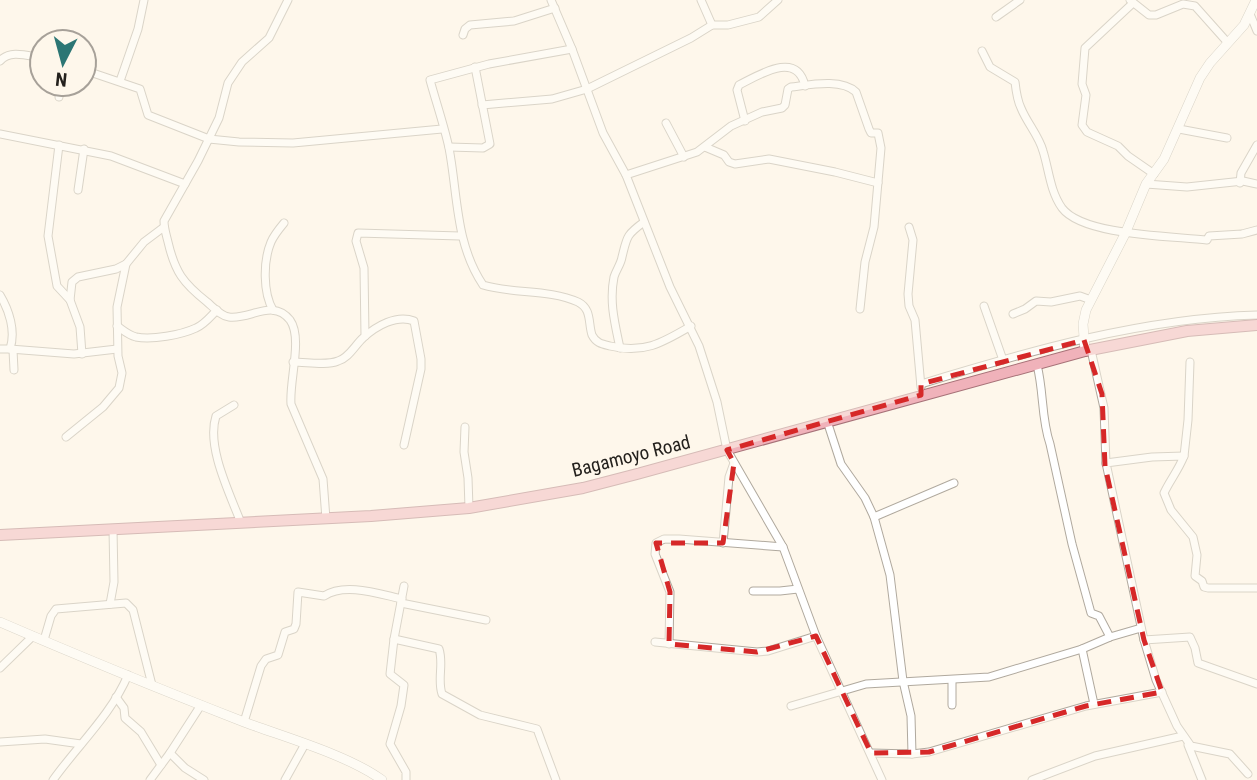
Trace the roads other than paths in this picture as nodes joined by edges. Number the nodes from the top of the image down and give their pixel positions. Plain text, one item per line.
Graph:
1 (144, 0) edge
2 (288, 0) edge
3 (551, 0) edge
4 (701, 0) edge
5 (778, 0) edge
6 (1020, 0) edge
7 (1256, 1) edge
8 (1131, 2) edge
9 (555, 8) junction
10 (1250, 14) junction
11 (996, 17) dead end
12 (712, 25) junction
13 (1257, 31) edge
14 (463, 35) dead end
15 (1228, 43) junction
16 (572, 49) junction
17 (982, 51) dead end
18 (28, 56) edge
19 (0, 61) edge
20 (475, 67) junction
21 (98, 74) edge
22 (120, 81) junction
23 (805, 86) junction
24 (587, 89) junction
25 (482, 105) junction
26 (745, 121) junction
27 (666, 123) dead end
28 (442, 128) junction
29 (1179, 129) junction
30 (0, 134) edge
31 (1227, 138) dead end
32 (209, 139) junction
33 (59, 145) junction
34 (1257, 145) edge
35 (449, 147) junction
36 (705, 147) junction
37 (84, 149) junction
38 (684, 158) junction
39 (1154, 174) junction
40 (625, 175) junction
41 (878, 183) junction
42 (1240, 183) junction
43 (185, 184) junction
44 (1146, 184) junction
45 (1257, 184) edge
46 (78, 190) dead end
47 (645, 222) junction
48 (284, 223) dead end
49 (164, 227) junction
50 (909, 227) dead end
51 (1257, 230) edge
52 (1125, 234) junction
53 (460, 236) junction
54 (125, 264) junction
55 (0, 295) edge
56 (70, 300) junction
57 (1091, 300) junction
58 (984, 306) dead end
59 (860, 309) dead end
60 (217, 310) junction
61 (273, 310) junction
62 (1013, 314) dead end
63 (1257, 315) edge
64 (1257, 325) edge
65 (117, 326) junction
66 (691, 326) junction
67 (365, 336) junction
68 (1131, 336) junction
69 (1087, 347) junction
70 (620, 348) junction
71 (0, 349) edge
72 (117, 349) junction
73 (12, 350) junction
74 (82, 354) junction
75 (1003, 360) junction
76 (293, 362) junction
77 (1190, 362) dead end
78 (1037, 365) junction
79 (14, 370) dead end
80 (921, 390) junction
81 (234, 405) dead end
82 (827, 421) junction
83 (465, 427) dead end
84 (66, 437) dead end
85 (404, 444) dead end
86 (727, 450) junction
87 (1184, 456) junction
88 (734, 463) junction
89 (1105, 464) junction
90 (954, 483) dead end
91 (469, 508) junction
92 (874, 517) junction
93 (326, 519) junction
94 (241, 523) junction
95 (113, 529) junction
96 (0, 535) edge
97 (723, 543) junction
98 (783, 547) junction
99 (404, 586) dead end
100 (1257, 588) edge
101 (798, 589) junction
102 (753, 591) dead end
103 (401, 601) junction
104 (110, 604) junction
105 (486, 620) dead end
106 (0, 622) edge
107 (1141, 628) junction
108 (33, 636) junction
109 (816, 636) junction
110 (1110, 637) junction
111 (394, 639) junction
112 (44, 640) junction
113 (1143, 640) junction
114 (654, 642) dead end
115 (669, 644) junction
116 (1082, 649) junction
117 (0, 668) edge
118 (128, 675) junction
119 (952, 680) junction
120 (903, 681) junction
121 (1257, 684) edge
122 (152, 685) junction
123 (843, 690) junction
124 (1161, 692) junction
125 (116, 696) junction
126 (1094, 704) junction
127 (201, 705) junction
128 (953, 705) dead end
129 (791, 706) dead end
130 (244, 722) junction
131 (1183, 736) junction
132 (0, 742) edge
133 (1188, 743) junction
134 (81, 744) junction
135 (305, 744) junction
136 (170, 753) junction
137 (871, 754) junction
138 (912, 754) junction
139 (161, 765) junction
140 (1248, 774) dead end
141 (53, 780) edge
142 (149, 780) edge
143 (204, 780) edge
144 (285, 780) edge
145 (382, 780) edge
146 (407, 780) edge
147 (556, 780) edge
148 (882, 780) edge
149 (1032, 780) edge
150 (1202, 780) edge

1 - 22 street
2 - 32 street
3 - 9 street
4 - 12 street
5 - 12 street
6 - 11 street
7 - 10 street
8 - 15 street
8 - 39 street
9 - 14 street
9 - 16 street
10 - 13 street
10 - 15 street
12 - 24 street
15 - 29 street
16 - 20 street
16 - 24 street
17 - 52 street
18 - 19 street
20 - 25 street
20 - 28 street
21 - 22 street
22 - 32 street
23 - 26 street
23 - 26 street
23 - 41 street
24 - 25 street
24 - 40 street
25 - 35 street
26 - 36 street
27 - 38 street
28 - 32 street
28 - 35 street
29 - 31 street
29 - 39 street
30 - 33 street
32 - 43 street
33 - 37 street
33 - 56 street
34 - 42 street
35 - 53 street
36 - 38 street
36 - 41 street
37 - 43 street
37 - 46 street
38 - 40 street
39 - 44 street
40 - 47 street
41 - 59 street
42 - 44 street
42 - 45 street
43 - 49 street
44 - 52 street
47 - 66 street
47 - 70 street
48 - 61 street
49 - 54 street
49 - 60 street
50 - 80 street
51 - 52 street
52 - 57 street
53 - 67 street
53 - 70 street
54 - 56 street
54 - 65 street
55 - 73 street
56 - 74 street
57 - 62 street
57 - 69 street
58 - 75 street
60 - 61 street
60 - 65 street
61 - 76 street
63 - 68 street
64 - 68 highway, Bagamoyo Road
65 - 72 street
66 - 70 street
66 - 86 street
67 - 76 street
67 - 85 street
68 - 69 highway, Bagamoyo Road
69 - 75 street
69 - 78 highway, Bagamoyo Road
69 - 89 street
71 - 73 street
72 - 74 street
72 - 84 street
73 - 74 street
73 - 79 street
75 - 80 street
76 - 93 street
77 - 87 street
78 - 80 highway, Bagamoyo Road
78 - 110 street
80 - 82 highway, Bagamoyo Road
81 - 94 street
82 - 86 highway, Bagamoyo Road
82 - 92 street
83 - 91 street
86 - 88 street
86 - 91 highway, Bagamoyo Road
87 - 89 street
87 - 100 street
88 - 97 street
88 - 98 street
89 - 107 street
90 - 92 street
91 - 93 highway, Bagamoyo Road
92 - 120 street
93 - 94 highway, Bagamoyo Road
94 - 95 highway, Bagamoyo Road
95 - 96 highway, Bagamoyo Road
95 - 104 street
97 - 98 street
97 - 115 street
98 - 101 street
99 - 103 street
101 - 102 street
101 - 109 street
103 - 105 street
103 - 111 street
103 - 130 street
104 - 112 street
104 - 122 street
106 - 108 street
107 - 110 street
107 - 113 street
108 - 112 street
108 - 117 street
109 - 115 street
109 - 123 street
110 - 116 street
111 - 146 street
111 - 147 street
112 - 118 street
113 - 121 street
113 - 124 street
114 - 115 street
116 - 119 street
116 - 126 street
118 - 122 street
118 - 125 street
119 - 120 street
119 - 128 street
120 - 123 street
120 - 138 street
122 - 127 street
123 - 129 street
123 - 137 street
124 - 126 street
124 - 131 street
125 - 134 street
125 - 139 street
126 - 138 street
127 - 130 street
127 - 136 street
130 - 135 street
131 - 133 street
131 - 149 street
132 - 134 street
133 - 140 street
133 - 150 street
134 - 141 street
135 - 144 street
135 - 145 street
136 - 139 street
136 - 143 street
137 - 138 street
137 - 148 street
139 - 142 street

